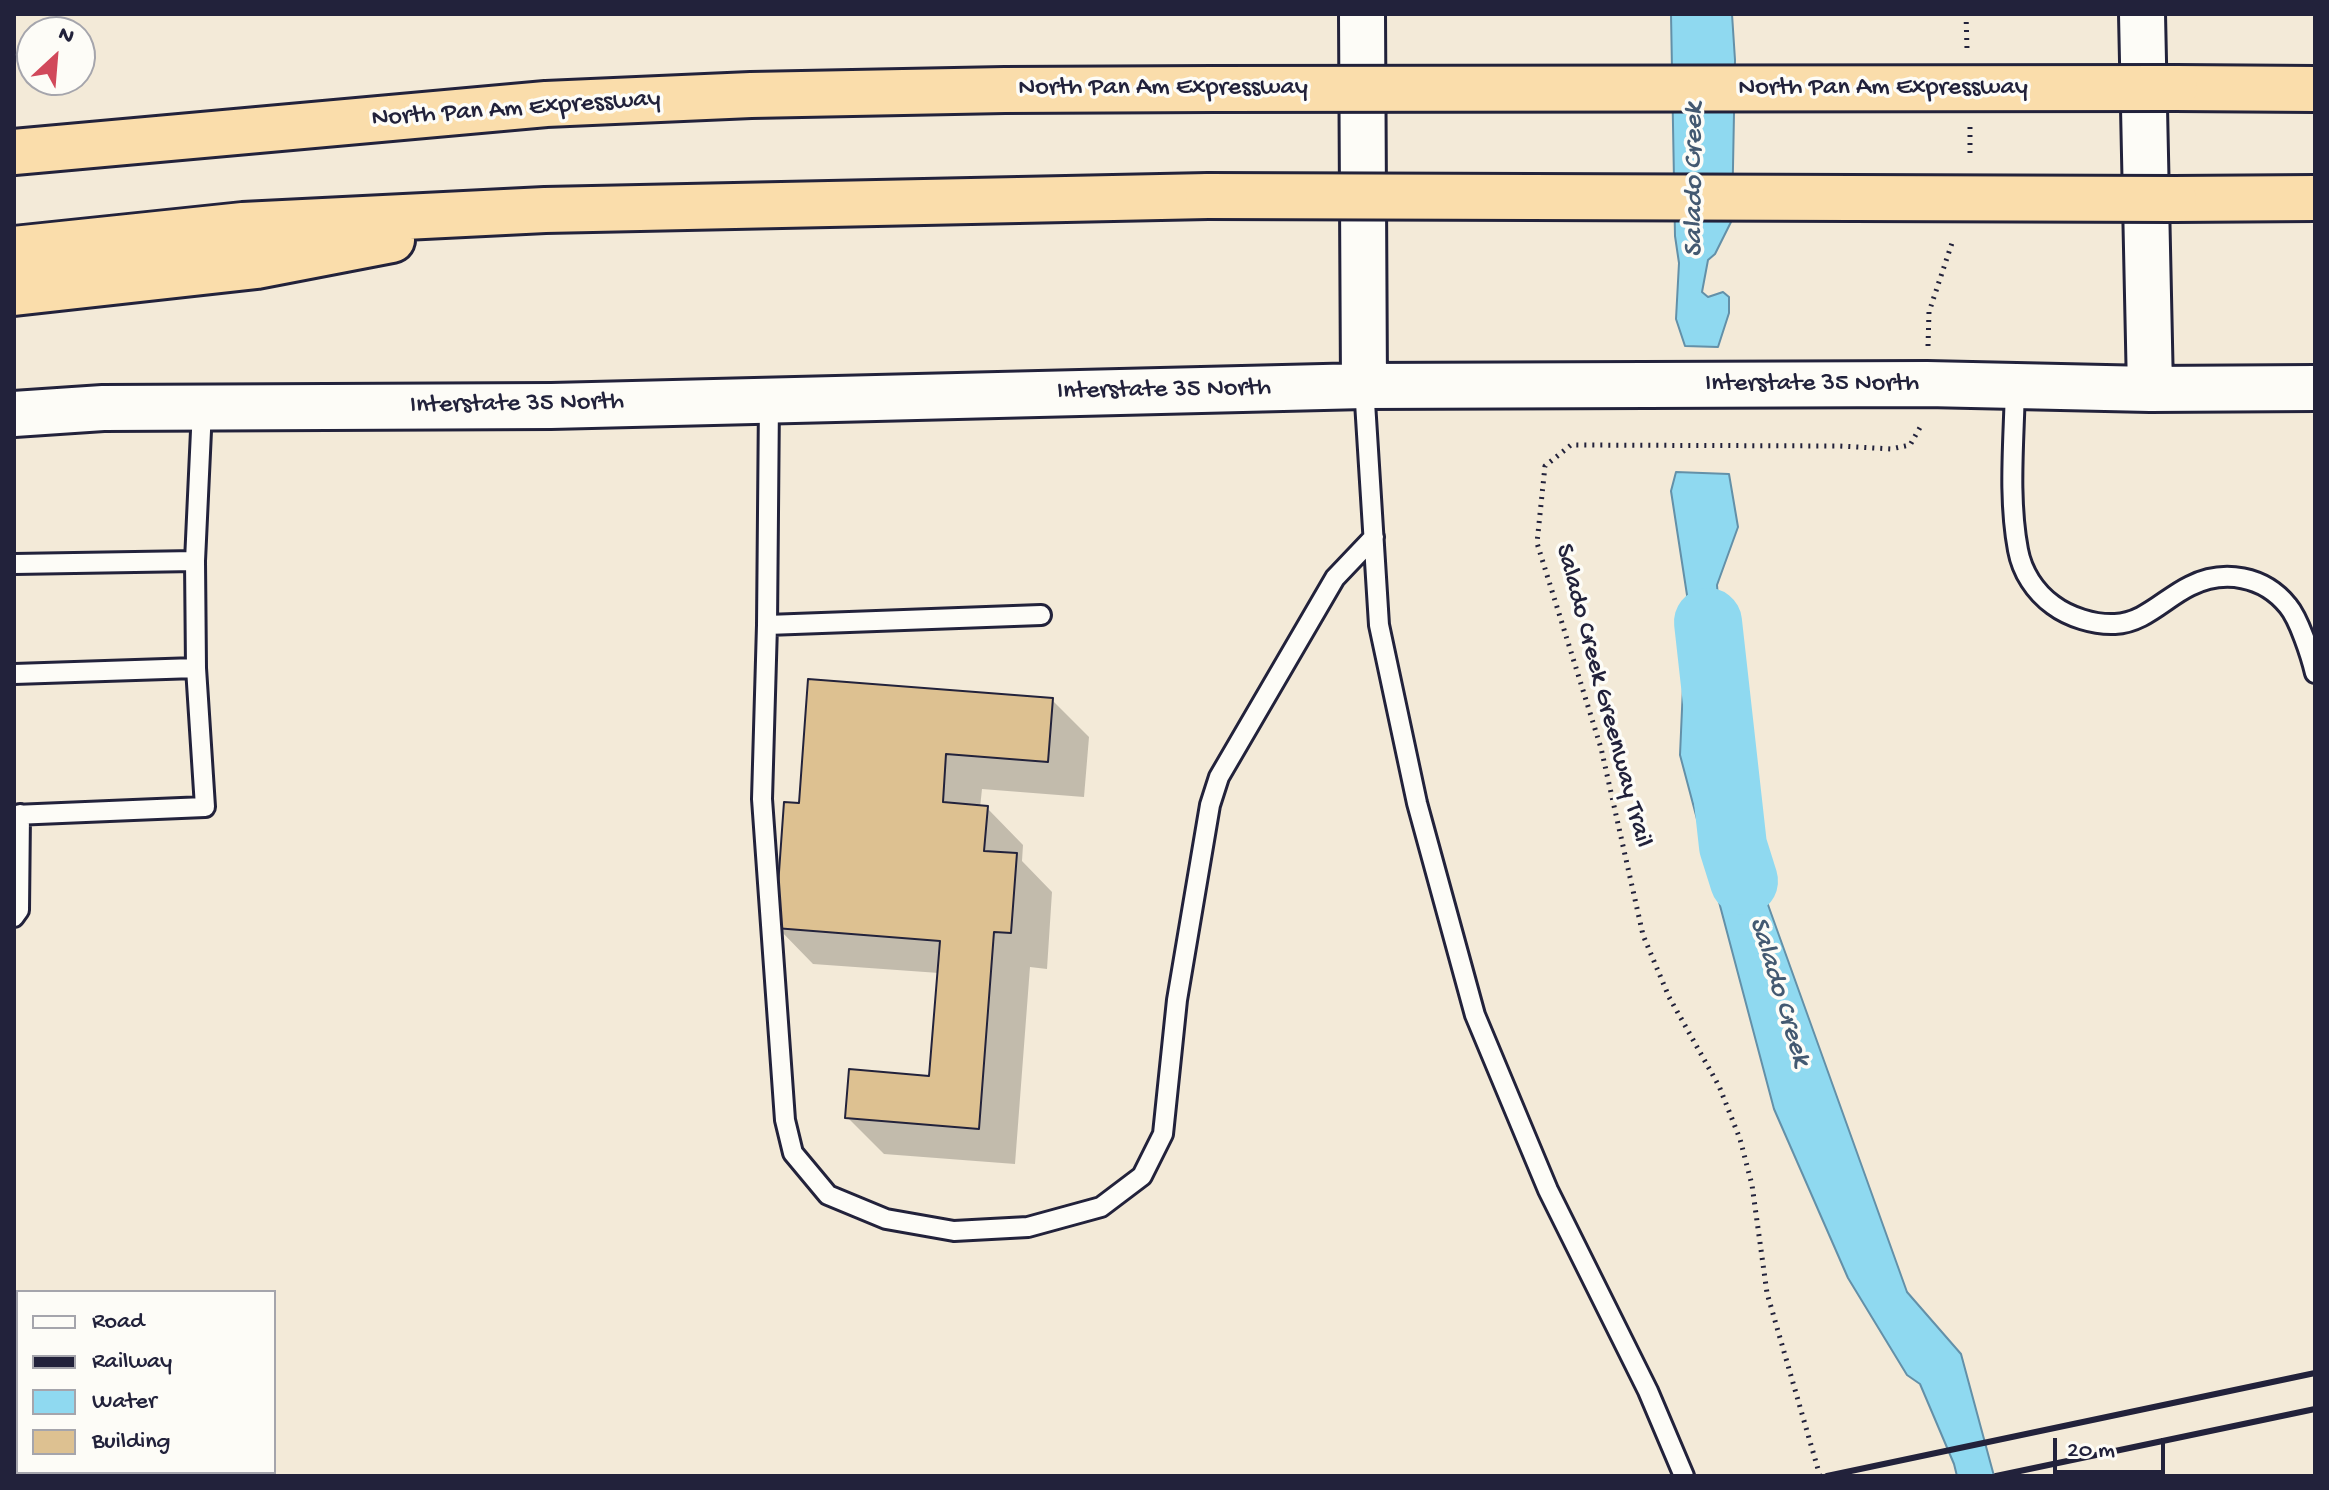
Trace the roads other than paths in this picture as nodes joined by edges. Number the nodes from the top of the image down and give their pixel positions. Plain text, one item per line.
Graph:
1 (1362, 14) edge
2 (2142, 14) edge
3 (2315, 89) edge
4 (14, 152) edge
5 (2315, 198) edge
6 (545, 210) junction
7 (14, 249) edge
8 (14, 293) edge
9 (1364, 386) junction
10 (2015, 386) junction
11 (2315, 388) edge
12 (2150, 389) junction
13 (769, 400) junction
14 (202, 409) junction
15 (14, 414) edge
16 (1374, 537) junction
17 (195, 561) junction
18 (14, 564) edge
19 (1041, 615) dead end
20 (767, 625) junction
21 (196, 668) junction
22 (2315, 673) edge
23 (14, 674) edge
24 (17, 814) edge
25 (14, 917) edge
26 (1684, 1476) edge

1 - 9 main road
2 - 12 main road
3 - 4 highway, North Pan Am Expressway, bridge
5 - 6 highway, bridge
6 - 7 highway
6 - 8 highway
9 - 10 main road, Interstate 35 North
9 - 13 main road, Interstate 35 North
9 - 16 lane
10 - 12 main road, Interstate 35 North
10 - 22 lane
11 - 12 main road, Interstate 35 North
13 - 14 main road, Interstate 35 North
13 - 20 lane
14 - 15 main road, Interstate 35 North
14 - 17 lane
16 - 20 lane
16 - 26 lane
17 - 18 lane
17 - 21 lane
19 - 20 lane
21 - 23 lane
21 - 24 lane
24 - 25 lane

